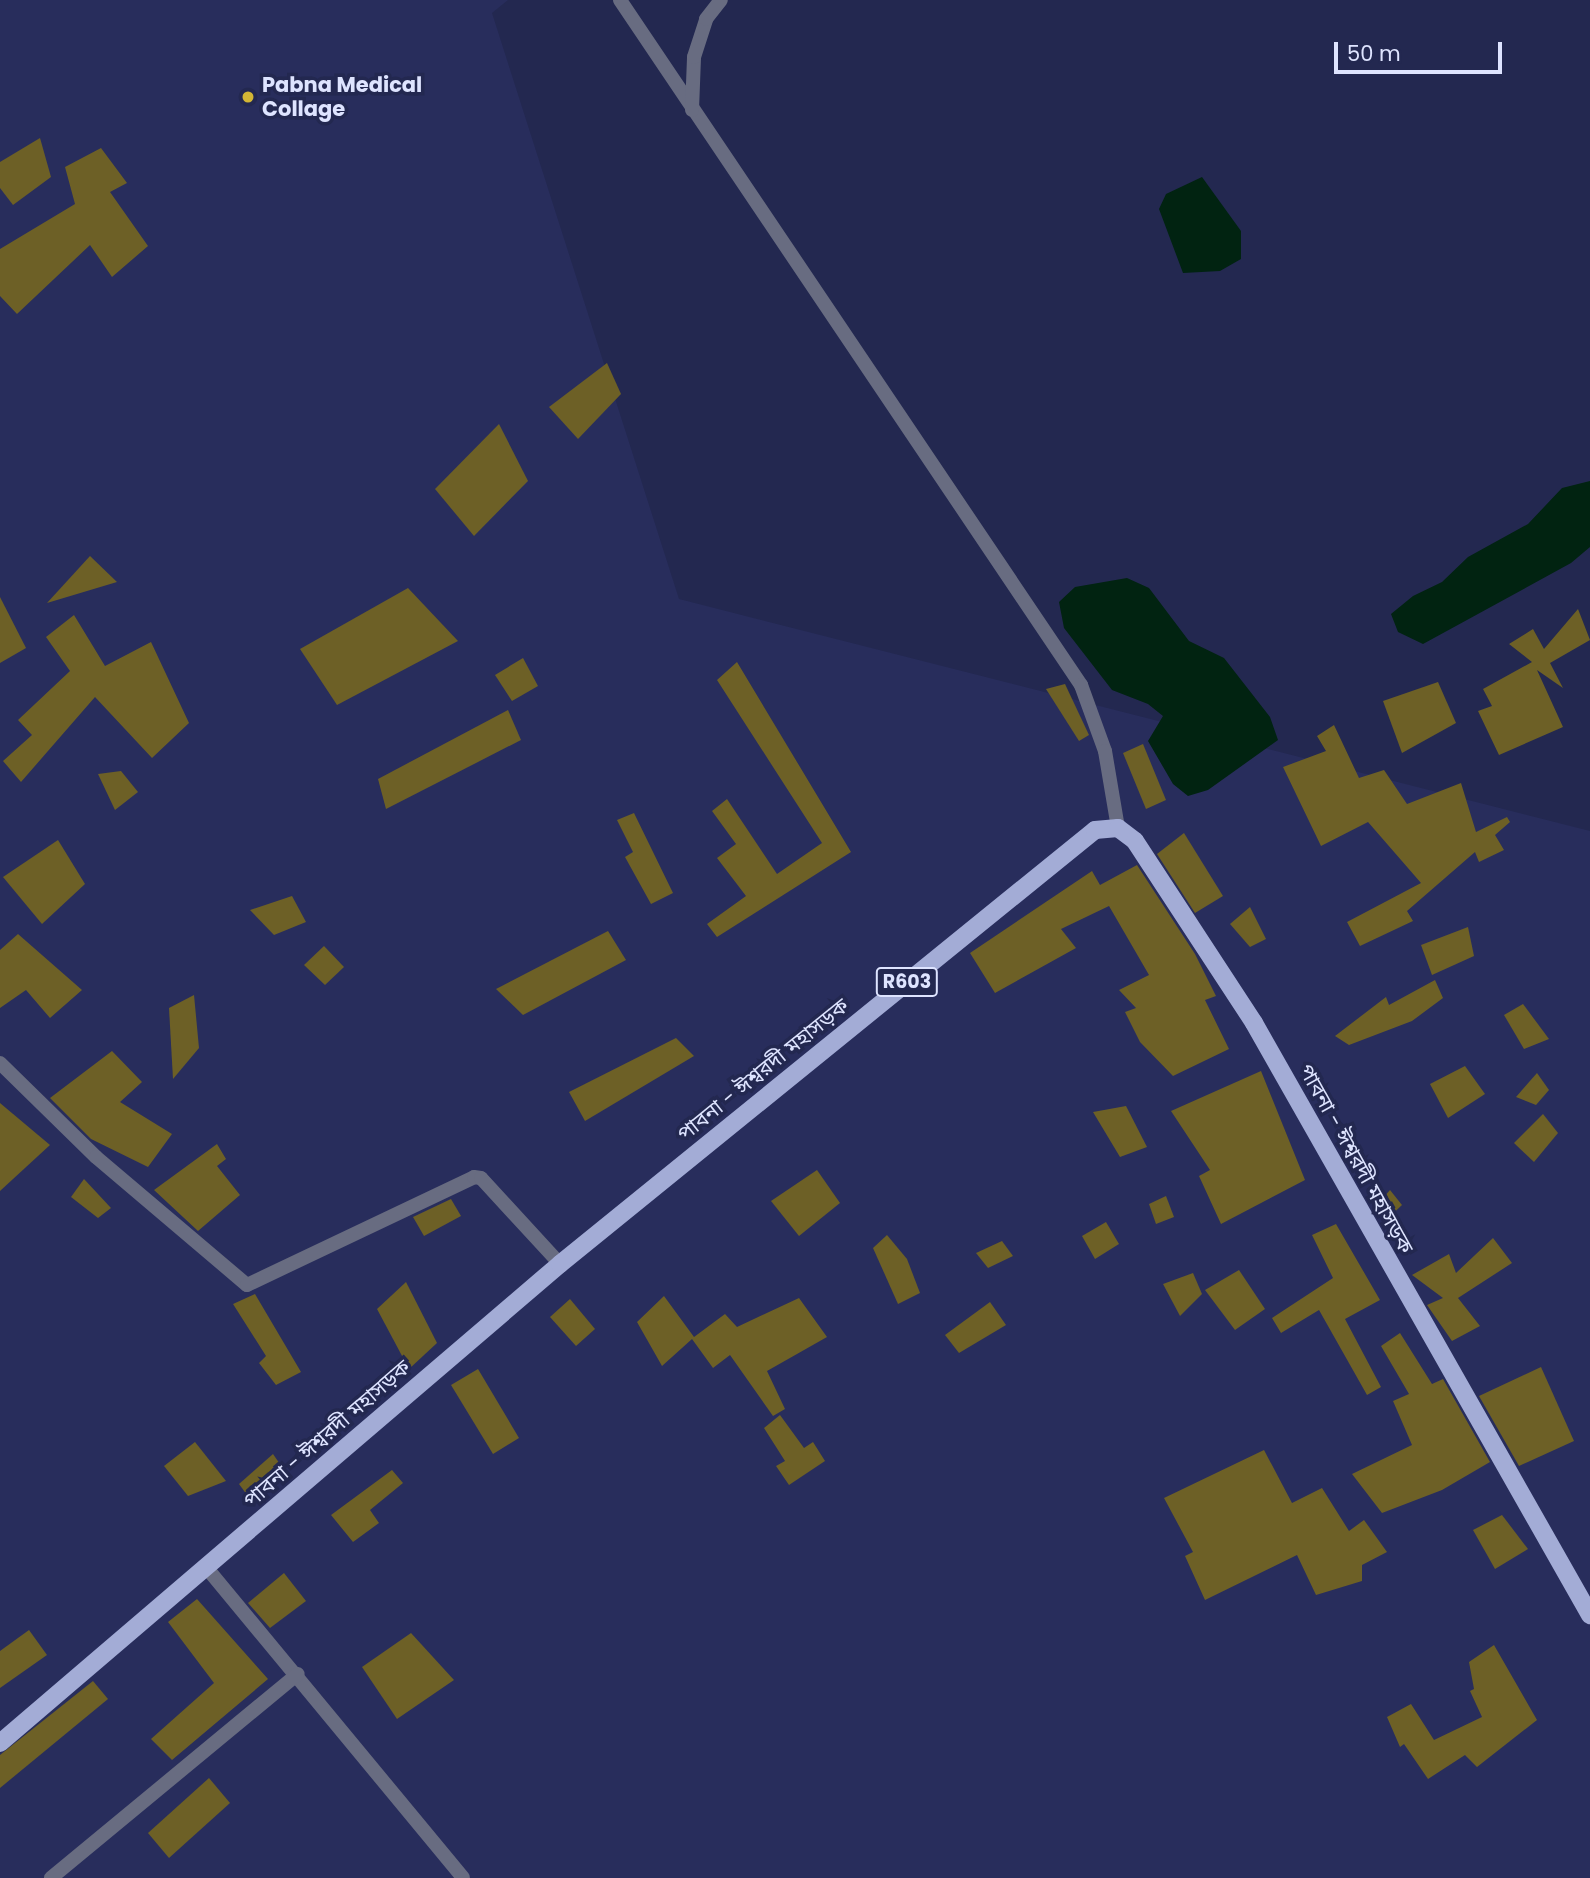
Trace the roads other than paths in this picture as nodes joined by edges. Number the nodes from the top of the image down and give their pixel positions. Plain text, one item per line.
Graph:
1 (620, 0) edge
2 (721, 0) edge
3 (692, 110) junction
4 (1118, 828) junction
5 (0, 1063) edge
6 (560, 1264) junction
7 (206, 1567) junction
8 (1590, 1615) edge
9 (298, 1674) junction
10 (0, 1743) edge
11 (51, 1878) edge
12 (463, 1878) edge

1 - 3 street
2 - 3 street
3 - 4 street
4 - 6 main road, পাবনা - ঈশ্বরদী মহাসড়ক / R603
4 - 8 main road, পাবনা - ঈশ্বরদী মহাসড়ক
5 - 6 street
6 - 7 main road, পাবনা - ঈশ্বরদী মহাসড়ক / R603
7 - 9 street
7 - 10 main road, পাবনা - ঈশ্বরদী মহাসড়ক / R603
9 - 11 street
9 - 12 street

